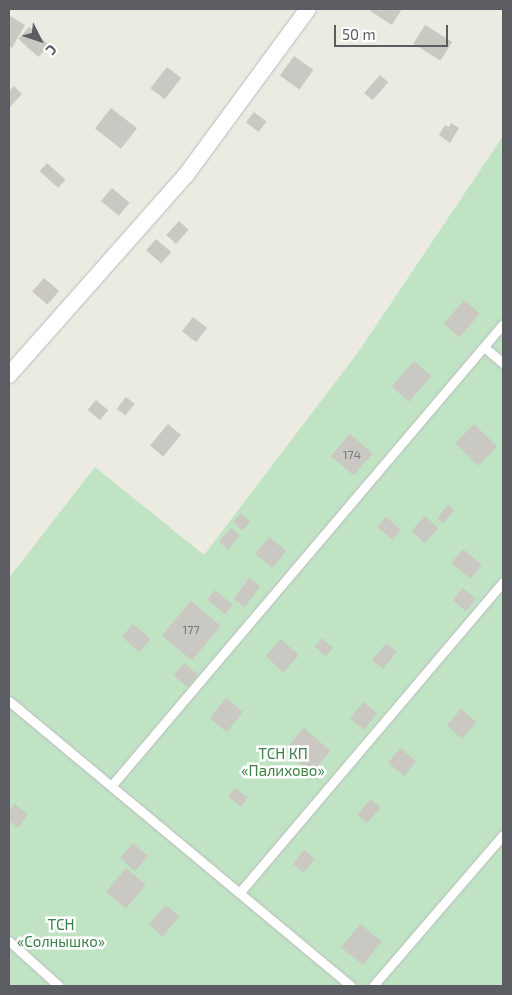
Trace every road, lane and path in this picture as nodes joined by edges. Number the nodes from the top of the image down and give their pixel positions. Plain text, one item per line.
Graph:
1 (308, 9) edge
2 (503, 324) edge
3 (484, 347) junction
4 (503, 363) edge
5 (9, 375) edge
6 (503, 582) edge
7 (9, 701) edge
8 (112, 785) junction
9 (503, 835) edge
10 (240, 892) junction
11 (9, 941) edge
12 (59, 986) edge
13 (350, 986) edge
14 (374, 986) edge

1 - 5 street
2 - 3 lane
3 - 4 lane
3 - 8 lane
6 - 10 lane
7 - 8 lane
8 - 10 lane
9 - 14 lane
10 - 13 lane
11 - 12 lane

